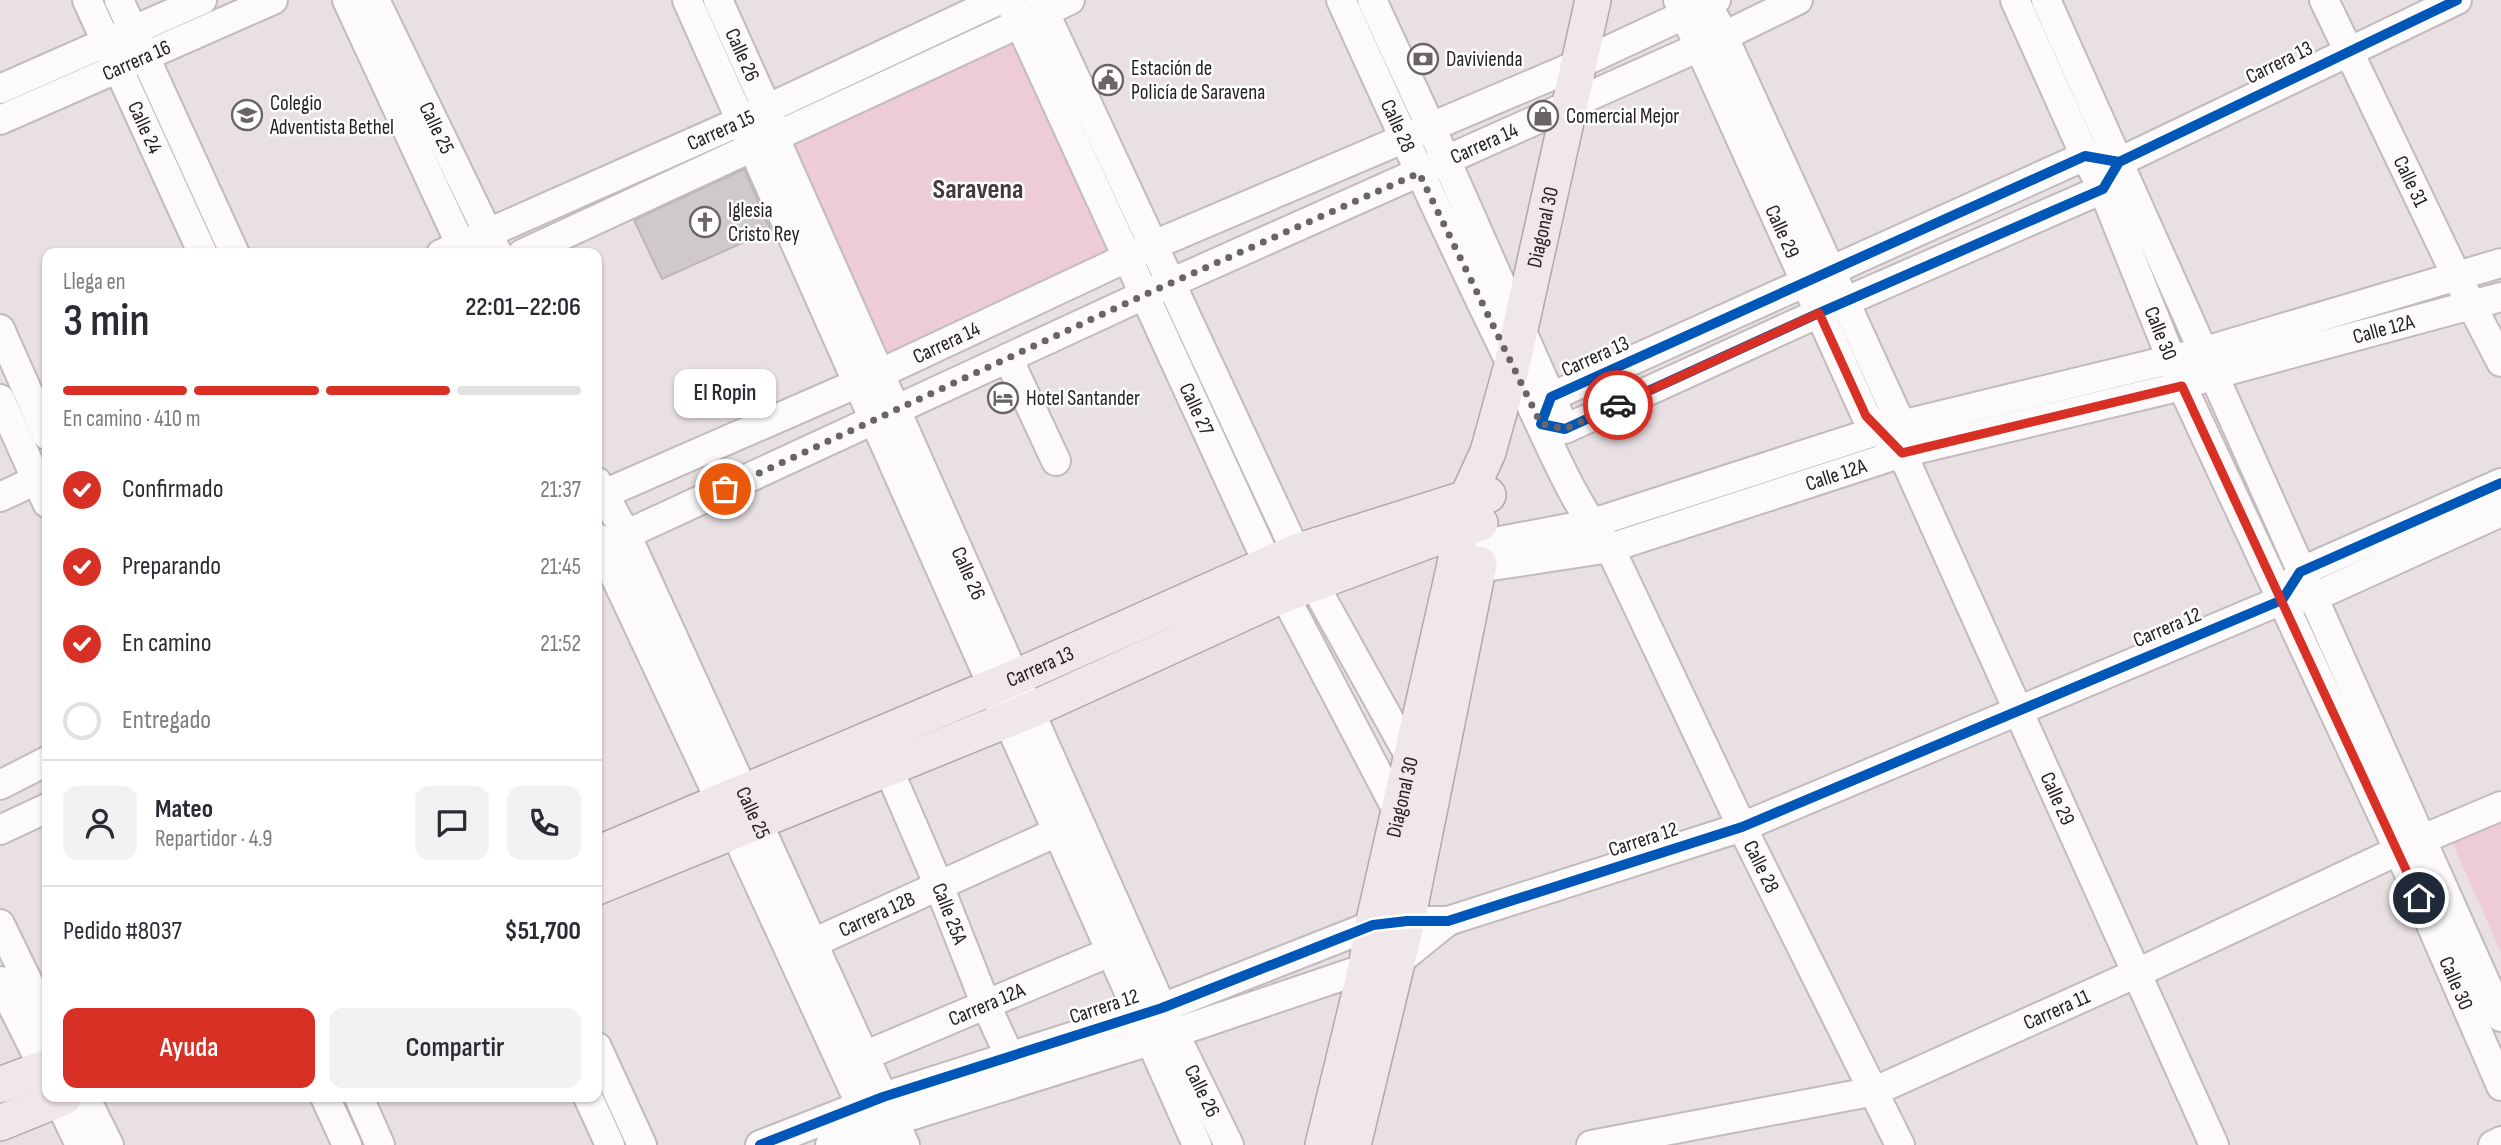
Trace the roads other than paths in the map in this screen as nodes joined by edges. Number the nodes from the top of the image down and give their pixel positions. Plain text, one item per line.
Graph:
1 (87, 0) edge
2 (119, 0) edge
3 (202, 0) edge
4 (273, 0) edge
5 (347, 0) edge
6 (375, 0) edge
7 (687, 0) edge
8 (718, 0) edge
9 (999, 0) edge
10 (1341, 0) edge
11 (1372, 0) edge
12 (1593, 0) edge
13 (1798, 0) edge
14 (2015, 0) edge
15 (2046, 0) edge
16 (2325, 0) edge
17 (2457, 0) edge
18 (1699, 3) edge
19 (1052, 4) edge
20 (1014, 12) edge
21 (133, 30) junction
22 (1712, 41) junction
23 (106, 43) junction
24 (2348, 50) junction
25 (145, 56) junction
26 (1579, 64) junction
27 (118, 68) junction
28 (0, 89) edge
29 (1571, 104) junction
30 (767, 109) junction
31 (0, 120) edge
32 (741, 121) junction
33 (1431, 128) junction
34 (1403, 138) junction
35 (763, 142) junction
36 (2085, 156) junction
37 (1446, 160) junction
38 (2119, 162) junction
39 (1419, 173) junction
40 (2103, 190) junction
41 (493, 244) edge
42 (1154, 245) junction
43 (200, 248) edge
44 (232, 248) edge
45 (454, 248) edge
46 (471, 248) edge
47 (535, 248) edge
48 (1128, 257) junction
49 (2501, 263) edge
50 (2456, 275) junction
51 (1819, 277) junction
52 (1171, 284) junction
53 (1144, 295) junction
54 (2501, 297) edge
55 (1846, 302) junction
56 (2473, 305) junction
57 (1819, 313) junction
58 (1520, 329) junction
59 (0, 330) edge
60 (1007, 358) junction
61 (2170, 360) junction
62 (2501, 362) edge
63 (2207, 364) junction
64 (1512, 365) junction
65 (869, 378) junction
66 (2182, 386) junction
67 (1551, 397) junction
68 (0, 399) edge
69 (886, 415) junction
70 (42, 424) edge
71 (1553, 427) junction
72 (1891, 427) junction
73 (42, 437) edge
74 (11, 452) edge
75 (1902, 453) junction
76 (1056, 461) dead end
77 (42, 484) edge
78 (2501, 484) edge
79 (42, 486) edge
80 (602, 490) edge
81 (0, 497) edge
82 (2501, 512) edge
83 (602, 516) edge
84 (1599, 521) junction
85 (1472, 534) junction
86 (605, 542) edge
87 (1610, 548) junction
88 (1282, 558) junction
89 (2300, 572) junction
90 (1300, 589) junction
91 (2312, 598) junction
92 (2282, 600) junction
93 (1004, 682) junction
94 (2018, 710) junction
95 (1019, 714) junction
96 (1410, 757) junction
97 (42, 764) edge
98 (888, 768) junction
99 (0, 785) edge
100 (2501, 806) edge
101 (42, 810) edge
102 (739, 811) junction
103 (1398, 812) junction
104 (1742, 827) junction
105 (0, 830) edge
106 (1057, 832) junction
107 (2411, 845) junction
108 (602, 852) edge
109 (602, 884) edge
110 (939, 886) junction
111 (1407, 921) junction
112 (1448, 921) junction
113 (0, 924) edge
114 (1373, 925) junction
115 (813, 943) junction
116 (1110, 952) junction
117 (1381, 965) junction
118 (2137, 973) junction
119 (0, 981) edge
120 (986, 1005) junction
121 (42, 1011) edge
122 (2501, 1017) edge
123 (1156, 1024) junction
124 (864, 1056) junction
125 (42, 1057) edge
126 (602, 1057) edge
127 (1010, 1057) junction
128 (0, 1085) edge
129 (42, 1086) edge
130 (2501, 1086) edge
131 (1875, 1091) junction
132 (42, 1096) edge
133 (64, 1102) edge
134 (72, 1102) edge
135 (328, 1102) edge
136 (361, 1102) edge
137 (590, 1102) edge
138 (0, 1123) edge
139 (882, 1124) edge
140 (2501, 1141) edge
141 (80, 1145) edge
142 (109, 1145) edge
143 (347, 1145) edge
144 (380, 1145) edge
145 (610, 1145) edge
146 (642, 1145) edge
147 (760, 1145) edge
148 (830, 1145) edge
149 (1197, 1145) edge
150 (1230, 1145) edge
151 (1323, 1145) edge
152 (1353, 1145) edge
153 (1591, 1145) edge
154 (1900, 1145) edge
155 (2214, 1145) edge
156 (2493, 1145) edge

1 - 23 street, Calle 24
2 - 21 street, Calle 24
3 - 21 street, Carrera 16
4 - 25 street, Carrera 16
5 - 45 street, Calle 25
6 - 41 street, Calle 25
7 - 32 street, Calle 26
8 - 30 street, Calle 26
9 - 30 street, Carrera 15
10 - 34 street, Calle 28
11 - 33 street, Calle 28
12 - 26 main road, Diagonal 30
13 - 22 street, Carrera 14
14 - 36 street, Calle 30
15 - 38 street, Calle 30
16 - 24 street, Calle 31
17 - 24 street, Carrera 13
18 - 22 street, Calle 29
18 - 26 street, Carrera 14
19 - 20 street, Carrera 15
19 - 42 street, Calle 27
20 - 35 street, Carrera 15
20 - 48 street, Calle 27
21 - 23 street, Carrera 16
21 - 25 street, Calle 24
22 - 29 street, Carrera 14
22 - 51 street, Calle 29
23 - 27 street, Calle 24
23 - 28 street, Carrera 16
24 - 38 street, Carrera 13
24 - 50 street, Calle 31
25 - 27 street, Carrera 16
25 - 44 street, Calle 24
26 - 29 main road, Diagonal 30
26 - 33 street, Carrera 14
27 - 31 street, Carrera 16
27 - 43 street, Calle 24
29 - 37 street, Carrera 14
29 - 58 main road, Diagonal 30
30 - 32 street, Carrera 15
30 - 35 street, Calle 26
32 - 35 street, Calle 26
32 - 41 street, Carrera 15
33 - 34 street, Carrera 14
33 - 37 street, Calle 28
34 - 39 street, Calle 28
34 - 42 street, Carrera 14
35 - 47 street, Carrera 15
35 - 65 street, Calle 26
36 - 38 street
36 - 40 street, Calle 30
36 - 51 street, Carrera 13
37 - 39 street, Carrera 14
37 - 58 street, Calle 28
38 - 40 street
38 - 63 street, Calle 30
39 - 52 street, Carrera 14
39 - 64 street, Calle 28
40 - 55 street
40 - 61 street, Calle 30
41 - 46 street, Carrera 15
42 - 48 street, Carrera 14
42 - 52 street, Calle 27
48 - 53 street, Calle 27
48 - 65 street, Carrera 14
49 - 50 street, Calle 12A
50 - 56 street, Calle 31
50 - 63 street, Calle 12A
51 - 55 street, Calle 29
51 - 57 street, Calle 29
51 - 67 street, Carrera 13
52 - 53 street, Carrera 14
52 - 88 street, Calle 27
53 - 60 street, Carrera 14
53 - 88 street, Calle 27
54 - 56 street, Calle 12A
55 - 57 street
55 - 72 street, Calle 29
56 - 62 street, Calle 31
56 - 63 street, Calle 12A
57 - 71 street
57 - 72 street, Calle 29
58 - 64 main road, Diagonal 30
58 - 67 street, Calle 28
59 - 70 street
60 - 69 street, Carrera 14
60 - 76 street
61 - 63 street, Calle 12A
61 - 66 street, Calle 30
61 - 72 street, Calle 12A
63 - 66 street, Calle 12A
63 - 89 street, Calle 30
64 - 71 street, Calle 28
64 - 85 main road, Diagonal 30
65 - 69 street, Calle 26
65 - 80 street, Carrera 14
66 - 75 street, Calle 12A
66 - 92 street, Calle 30
67 - 71 street, Carrera 13
68 - 74 street
69 - 86 street, Carrera 14
69 - 93 street, Calle 26
71 - 84 street, Calle 28
72 - 75 street, Calle 29
72 - 84 street, Calle 12A
73 - 74 street
74 - 77 street
75 - 87 street, Calle 12A
75 - 94 street, Calle 29
78 - 89 street
79 - 81 street
82 - 91 street, Carrera 12
83 - 86 street, Calle 25
84 - 85 street, Calle 12A
84 - 87 street, Calle 28
85 - 87 street, Calle 12A
85 - 88 main road, Carrera 13
85 - 90 main road, Carrera 13
85 - 96 main road, Diagonal 30
85 - 111 main road, Diagonal 30
86 - 102 street, Calle 25
87 - 104 street, Calle 28
88 - 90 street, Calle 27
88 - 93 main road, Carrera 13
89 - 91 street, Calle 30
89 - 92 street
90 - 95 main road, Carrera 13
90 - 96 street, Calle 27
90 - 103 street, Calle 27
91 - 92 street, Carrera 12
91 - 107 street, Calle 30
92 - 94 street, Carrera 12
92 - 107 street, Calle 30
93 - 95 street, Calle 26
93 - 102 main road, Carrera 13
94 - 104 street, Carrera 12
94 - 118 street, Calle 29
95 - 98 main road, Carrera 13
95 - 106 street, Calle 26
95 - 123 street, Calle 26
96 - 103 main road, Diagonal 30
97 - 99 street
98 - 102 main road, Carrera 13
98 - 110 street, Calle 25A
100 - 107 street, Carrera 11
101 - 105 street
102 - 108 main road, Carrera 13
102 - 109 main road, Carrera 13
102 - 115 street, Calle 25
102 - 139 street, Calle 25
103 - 114 main road, Diagonal 30
104 - 112 street, Carrera 12
104 - 131 street, Calle 28
106 - 110 street, Carrera 12B
106 - 116 street, Calle 26
107 - 118 street, Carrera 11
107 - 122 street, Calle 30
107 - 130 street, Calle 30
110 - 115 street, Carrera 12B
110 - 120 street, Calle 25A
111 - 112 street, Carrera 12
111 - 114 street, Carrera 12
111 - 117 main road, Diagonal 30
112 - 117 street, Carrera 12
113 - 121 street
114 - 117 main road, Diagonal 30
114 - 123 street, Carrera 12
115 - 124 street, Calle 25
116 - 120 street, Carrera 12A
116 - 123 street, Calle 26
117 - 123 street, Carrera 12
117 - 151 main road, Diagonal 30
117 - 152 main road, Diagonal 30
118 - 131 street, Carrera 11
118 - 155 street, Calle 29
119 - 125 street
120 - 124 street, Carrera 12A
120 - 127 street, Calle 25A
123 - 127 street, Carrera 12
123 - 139 street, Carrera 12
123 - 149 street, Calle 26
123 - 150 street, Calle 26
124 - 139 street, Calle 25
126 - 146 street
127 - 139 street, Carrera 12
128 - 129 main road
131 - 153 street, Carrera 11
131 - 154 street, Calle 28
132 - 138 main road
133 - 141 street
134 - 142 street
135 - 143 street
136 - 144 street
137 - 145 street
139 - 147 street, Carrera 12
139 - 148 street, Carrera 12
140 - 156 street

